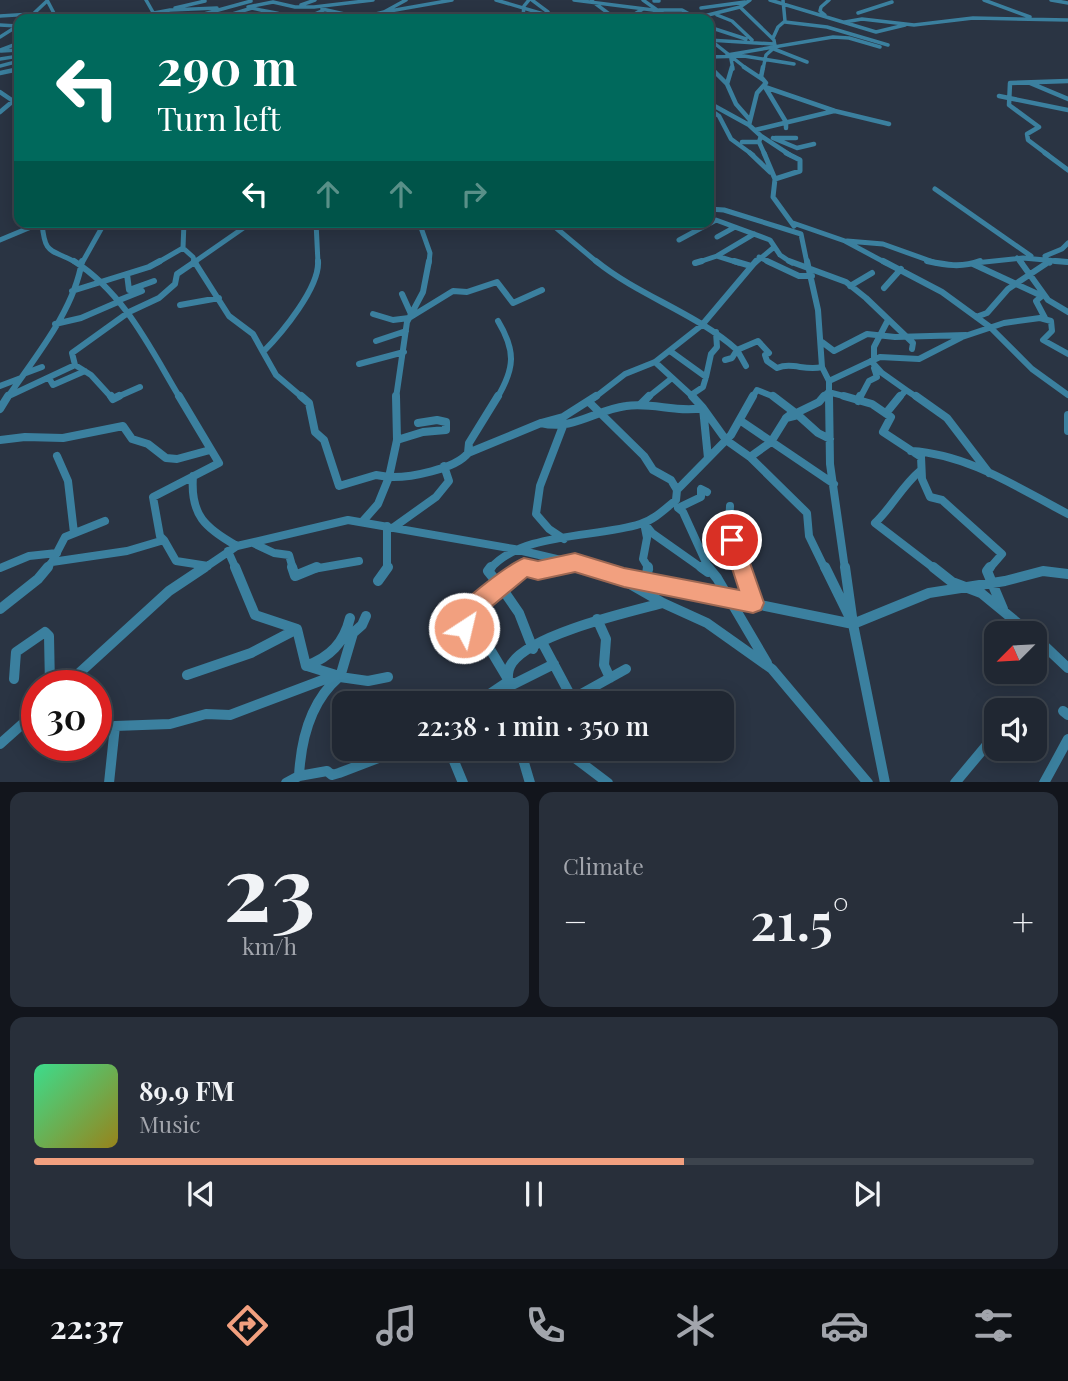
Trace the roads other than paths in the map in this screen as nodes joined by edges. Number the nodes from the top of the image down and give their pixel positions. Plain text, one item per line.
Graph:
1 (47, 0) edge
2 (146, 0) edge
3 (212, 0) edge
4 (256, 0) edge
5 (298, 0) edge
6 (315, 0) edge
7 (325, 0) edge
8 (373, 0) edge
9 (406, 0) edge
10 (452, 0) edge
11 (495, 0) edge
12 (530, 0) edge
13 (575, 0) edge
14 (621, 0) edge
15 (730, 0) edge
16 (770, 0) edge
17 (792, 0) edge
18 (829, 0) edge
19 (866, 0) edge
20 (984, 0) edge
21 (1051, 0) edge
22 (201, 1) edge
23 (228, 1) edge
24 (592, 1) edge
25 (651, 1) edge
26 (749, 1) edge
27 (179, 2) dead end
28 (343, 2) edge
29 (892, 2) edge
30 (784, 3) edge
31 (1068, 3) edge
32 (734, 4) junction
33 (185, 5) junction
34 (250, 6) junction
35 (268, 6) edge
36 (295, 7) junction
37 (193, 8) junction
38 (218, 8) junction
39 (636, 8) junction
40 (325, 9) junction
41 (524, 9) junction
42 (643, 9) junction
43 (170, 10) junction
44 (682, 10) junction
45 (739, 10) junction
46 (329, 11) junction
47 (659, 11) junction
48 (213, 12) junction
49 (384, 12) junction
50 (154, 13) junction
51 (282, 13) junction
52 (289, 13) edge
53 (858, 13) junction
54 (33, 14) edge
55 (149, 14) edge
56 (182, 14) edge
57 (194, 14) edge
58 (204, 14) edge
59 (216, 14) edge
60 (238, 14) edge
61 (279, 14) edge
62 (316, 14) edge
63 (326, 14) edge
64 (336, 14) edge
65 (358, 14) edge
66 (374, 14) edge
67 (523, 14) edge
68 (543, 14) edge
69 (553, 14) edge
70 (608, 14) edge
71 (632, 14) edge
72 (655, 14) edge
73 (666, 14) edge
74 (689, 14) edge
75 (697, 14) edge
76 (709, 14) edge
77 (714, 15) joint
78 (828, 17) junction
79 (859, 19) junction
80 (1037, 20) junction
81 (1068, 20) edge
82 (785, 22) junction
83 (845, 22) junction
84 (714, 23) edge
85 (737, 23) junction
86 (906, 24) junction
87 (719, 27) junction
88 (876, 32) junction
89 (772, 38) junction
90 (865, 38) junction
91 (714, 40) edge
92 (853, 40) junction
93 (752, 41) junction
94 (888, 45) dead end
95 (716, 46) edge
96 (774, 46) junction
97 (880, 47) dead end
98 (714, 57) edge
99 (729, 57) junction
100 (764, 60) junction
101 (807, 62) dead end
102 (794, 64) dead end
103 (714, 71) edge
104 (762, 79) junction
105 (1068, 80) edge
106 (1026, 82) junction
107 (727, 83) junction
108 (765, 87) junction
109 (999, 96) dead end
110 (1010, 98) junction
111 (14, 99) edge
112 (1068, 99) edge
113 (714, 105) edge
114 (1068, 110) edge
115 (835, 111) junction
116 (0, 112) edge
117 (714, 112) edge
118 (750, 122) junction
119 (766, 123) dead end
120 (889, 124) dead end
121 (786, 125) junction
122 (775, 126) junction
123 (755, 130) junction
124 (789, 136) junction
125 (796, 138) dead end
126 (770, 139) junction
127 (759, 140) junction
128 (742, 142) dead end
129 (814, 144) dead end
130 (776, 148) junction
131 (1068, 170) edge
132 (774, 177) junction
133 (935, 190) dead end
134 (714, 209) edge
135 (716, 220) edge
136 (793, 223) junction
137 (735, 227) junction
138 (28, 228) edge
139 (43, 228) edge
140 (102, 228) edge
141 (184, 228) edge
142 (243, 228) edge
143 (316, 228) edge
144 (421, 228) edge
145 (556, 228) edge
146 (701, 228) edge
147 (754, 234) junction
148 (801, 234) junction
149 (717, 237) dead end
150 (0, 240) edge
151 (679, 240) dead end
152 (845, 241) junction
153 (1068, 243) edge
154 (183, 248) junction
155 (773, 248) junction
156 (718, 256) junction
157 (760, 257) junction
158 (1017, 258) junction
159 (1034, 258) junction
160 (1047, 259) junction
161 (194, 260) junction
162 (1068, 262) edge
163 (695, 263) dead end
164 (972, 264) junction
165 (81, 265) junction
166 (751, 266) junction
167 (148, 268) junction
168 (901, 269) junction
169 (872, 273) dead end
170 (1031, 273) junction
171 (127, 274) junction
172 (811, 274) junction
173 (102, 282) junction
174 (1015, 284) junction
175 (850, 286) junction
176 (142, 287) junction
177 (884, 288) dead end
178 (542, 290) dead end
179 (71, 292) junction
180 (402, 294) dead end
181 (1042, 296) junction
182 (219, 298) junction
183 (118, 301) junction
184 (180, 305) dead end
185 (129, 312) junction
186 (1068, 312) edge
187 (373, 314) dead end
188 (410, 316) junction
189 (976, 317) junction
190 (1045, 318) junction
191 (888, 320) junction
192 (498, 321) dead end
193 (55, 324) junction
194 (702, 325) junction
195 (990, 327) junction
196 (715, 330) junction
197 (406, 331) junction
198 (880, 335) junction
199 (967, 335) junction
200 (905, 337) junction
201 (376, 341) dead end
202 (822, 342) junction
203 (912, 349) dead end
204 (670, 351) junction
205 (737, 351) junction
206 (263, 352) junction
207 (404, 352) junction
208 (1068, 354) edge
209 (725, 360) dead end
210 (655, 362) junction
211 (873, 362) junction
212 (359, 364) dead end
213 (75, 365) junction
214 (746, 366) dead end
215 (42, 367) dead end
216 (822, 367) junction
217 (85, 371) junction
218 (23, 375) junction
219 (706, 377) junction
220 (49, 378) junction
221 (672, 378) junction
222 (829, 381) junction
223 (0, 386) edge
224 (140, 387) dead end
225 (906, 390) junction
226 (828, 392) junction
227 (1067, 392) edge
228 (11, 395) junction
229 (691, 395) junction
230 (858, 401) junction
231 (589, 402) junction
232 (640, 405) junction
233 (703, 408) junction
234 (0, 409) edge
235 (887, 412) junction
236 (599, 413) junction
237 (1068, 415) edge
238 (786, 418) junction
239 (741, 421) junction
240 (418, 423) dead end
241 (541, 423) junction
242 (563, 426) junction
243 (1068, 431) edge
244 (830, 439) junction
245 (0, 440) edge
246 (397, 440) junction
247 (726, 440) junction
248 (771, 442) junction
249 (210, 450) junction
250 (911, 451) junction
251 (467, 453) junction
252 (57, 456) dead end
253 (750, 457) junction
254 (708, 458) junction
255 (444, 466) junction
256 (920, 471) junction
257 (991, 475) junction
258 (193, 476) junction
259 (388, 477) junction
260 (834, 484) junction
261 (708, 492) dead end
262 (678, 493) junction
263 (688, 501) junction
264 (730, 506) dead end
265 (1068, 514) edge
266 (105, 521) dead end
267 (363, 521) junction
268 (644, 523) junction
269 (390, 527) junction
270 (74, 533) junction
271 (564, 539) junction
272 (164, 540) junction
273 (252, 542) junction
274 (232, 549) junction
275 (514, 549) junction
276 (54, 558) junction
277 (359, 561) dead end
278 (575, 562) junction
279 (209, 567) junction
280 (0, 568) edge
281 (613, 574) junction
282 (1068, 574) edge
283 (717, 578) junction
284 (378, 581) dead end
285 (992, 581) junction
286 (646, 582) junction
287 (965, 585) junction
288 (501, 587) junction
289 (729, 598) junction
290 (663, 603) junction
291 (753, 603) junction
292 (0, 609) edge
293 (1003, 609) junction
294 (366, 616) dead end
295 (350, 618) dead end
296 (597, 619) junction
297 (1017, 621) edge
298 (853, 624) junction
299 (297, 629) junction
300 (349, 636) junction
301 (538, 646) junction
302 (1047, 648) edge
303 (554, 664) junction
304 (306, 666) junction
305 (1068, 668) edge
306 (626, 669) dead end
307 (772, 669) junction
308 (49, 670) edge
309 (83, 670) edge
310 (187, 675) dead end
311 (338, 676) junction
312 (388, 677) dead end
313 (14, 678) dead end
314 (610, 678) junction
315 (509, 681) junction
316 (494, 691) edge
317 (511, 691) edge
318 (568, 691) edge
319 (589, 691) edge
320 (21, 725) edge
321 (1068, 739) edge
322 (0, 744) edge
323 (984, 748) edge
324 (375, 761) edge
325 (454, 761) edge
326 (524, 761) edge
327 (579, 761) edge
328 (299, 776) junction
329 (109, 782) edge
330 (286, 782) edge
331 (463, 782) edge
332 (530, 782) edge
333 (608, 782) edge
334 (868, 782) edge
335 (886, 782) edge
336 (955, 782) edge
337 (1044, 782) edge

1 - 54 street
2 - 50 street
3 - 22 street
4 - 34 street
5 - 52 street
6 - 36 street
7 - 40 street
8 - 28 street
9 - 49 street
10 - 49 street
11 - 41 street
12 - 41 street
12 - 69 street
13 - 24 street
14 - 39 street
15 - 32 street
16 - 30 street
17 - 30 street
18 - 78 street
19 - 53 street
20 - 80 street
21 - 31 street
22 - 33 street
22 - 37 street
22 - 38 street
23 - 38 street
24 - 39 street
24 - 70 street
25 - 42 street
25 - 47 street
26 - 32 street
26 - 45 street
27 - 33 street
28 - 40 street
29 - 53 street
30 - 78 street
30 - 82 street
32 - 45 street
32 - 76 street
33 - 37 street
33 - 43 street
34 - 35 street
34 - 35 street
34 - 60 street
35 - 51 street
35 - 52 street
36 - 40 street
36 - 52 street
37 - 38 street
37 - 43 street
37 - 56 street
37 - 57 street
38 - 48 street
38 - 60 street
38 - 60 street
39 - 42 street
40 - 46 street
40 - 62 street
40 - 63 street
41 - 67 street
41 - 68 street
42 - 47 street
42 - 71 street
43 - 50 street
44 - 47 street
44 - 47 street
44 - 74 street
44 - 75 street
45 - 77 street
45 - 89 street
46 - 64 street
46 - 65 street
47 - 72 street
47 - 73 street
48 - 58 street
48 - 59 street
49 - 66 street
50 - 55 street
51 - 52 street
51 - 61 street
53 - 79 street
77 - 85 street
78 - 83 street
79 - 83 street
79 - 86 street
80 - 81 street
80 - 86 street
82 - 89 street
82 - 90 street
83 - 88 street
84 - 87 street
85 - 87 street
85 - 93 street
86 - 88 street
87 - 93 street
88 - 90 street
89 - 93 street
89 - 96 street
90 - 92 street
90 - 94 street
91 - 93 street
92 - 96 street
92 - 97 street
93 - 96 street
95 - 99 street
96 - 99 street
96 - 100 street
96 - 101 street
98 - 99 street
99 - 100 street
99 - 104 street
99 - 107 street
100 - 102 street
100 - 104 street
103 - 107 street
104 - 108 street
105 - 106 street
106 - 110 street
106 - 112 street
107 - 118 street
108 - 115 street
108 - 118 street
108 - 121 street
109 - 110 street
110 - 114 street
110 - 131 street
111 - 116 street
113 - 118 street
115 - 120 street
115 - 121 street
117 - 132 street
118 - 123 street
119 - 122 street
121 - 122 street
121 - 124 street
122 - 123 street
123 - 127 street
124 - 125 street
124 - 126 street
126 - 127 street
126 - 129 street
126 - 130 street
127 - 128 street
127 - 130 street
127 - 132 street
130 - 132 street
132 - 136 street
133 - 159 street
134 - 148 street
135 - 137 street
136 - 148 street
136 - 152 street
137 - 147 street
137 - 149 street
138 - 150 street
139 - 165 street
140 - 165 street
141 - 154 street
142 - 161 street
143 - 206 street
144 - 188 street
145 - 194 street
146 - 151 street
147 - 155 street
147 - 156 street
148 - 172 street
152 - 164 street
152 - 168 street
153 - 160 street
154 - 161 street
154 - 167 street
155 - 157 street
155 - 172 street
156 - 163 street
156 - 166 street
157 - 166 street
157 - 172 street
158 - 159 street
158 - 164 street
158 - 170 street
159 - 160 street
160 - 162 street
160 - 170 street
161 - 182 street
161 - 185 street
164 - 174 street
165 - 173 street
165 - 179 street
166 - 194 street
167 - 171 street
167 - 176 street
168 - 177 street
168 - 189 street
169 - 175 street
170 - 174 street
170 - 181 street
171 - 173 street
171 - 176 street
172 - 175 street
172 - 202 street
173 - 179 street
173 - 183 street
174 - 181 street
174 - 189 street
175 - 191 street
176 - 183 street
178 - 188 street
179 - 193 street
180 - 188 street
181 - 186 street
181 - 190 street
182 - 184 street
182 - 206 street
183 - 185 street
183 - 193 street
185 - 213 street
185 - 249 street
187 - 188 street
188 - 197 street
189 - 195 street
190 - 195 street
190 - 208 street
191 - 198 street
191 - 200 street
192 - 251 street
193 - 218 street
194 - 196 street
194 - 204 street
195 - 199 street
195 - 227 street
196 - 205 street
196 - 219 street
197 - 201 street
197 - 207 street
198 - 200 street
198 - 202 street
198 - 211 street
199 - 200 street
199 - 211 street
200 - 203 street
202 - 216 street
204 - 210 street
204 - 219 street
205 - 209 street
205 - 214 street
205 - 216 street
206 - 259 street
207 - 212 street
207 - 246 street
210 - 221 street
210 - 231 street
211 - 222 street
211 - 225 street
211 - 230 street
213 - 217 street
213 - 220 street
215 - 218 street
216 - 222 street
217 - 220 street
217 - 224 street
218 - 223 street
218 - 228 street
219 - 229 street
220 - 228 street
221 - 229 street
221 - 232 street
222 - 226 street
225 - 235 street
225 - 257 street
226 - 230 street
226 - 238 street
226 - 244 street
228 - 234 street
229 - 233 street
230 - 235 street
231 - 236 street
231 - 241 street
232 - 233 street
232 - 236 street
233 - 247 street
233 - 254 street
235 - 250 street
236 - 242 street
236 - 262 street
237 - 243 street
238 - 239 street
238 - 244 street
238 - 248 street
239 - 247 street
239 - 248 street
240 - 246 street
241 - 242 street
241 - 251 street
242 - 271 street
244 - 260 street
245 - 249 street
246 - 259 street
247 - 253 street
247 - 254 street
248 - 253 street
248 - 260 street
249 - 258 street
250 - 256 street
250 - 257 street
251 - 255 street
252 - 270 street
253 - 298 street
254 - 262 street
255 - 259 street
255 - 269 street
256 - 285 street
256 - 287 street
257 - 265 street
258 - 272 street
258 - 274 street
259 - 267 street
260 - 298 street
261 - 263 street
262 - 263 street
262 - 268 street
263 - 283 street
264 - 291 street
266 - 270 street
267 - 269 street
267 - 273 street
268 - 271 street
268 - 283 street
268 - 286 street
269 - 275 street
269 - 284 street
270 - 276 street
271 - 275 street
272 - 276 street
272 - 279 street
273 - 274 street
273 - 277 street
274 - 279 street
274 - 299 street
275 - 278 street
275 - 288 street
276 - 280 street
276 - 292 street
278 - 281 street
278 - 288 street
279 - 309 street
281 - 286 street
281 - 290 street
282 - 285 street
283 - 289 street
285 - 287 street
285 - 293 street
286 - 289 street
287 - 293 street
287 - 298 street
288 - 301 street
288 - 315 street
289 - 291 street
289 - 307 street
290 - 296 street
290 - 307 street
291 - 298 street
293 - 297 street
294 - 300 street
295 - 300 street
296 - 301 street
296 - 314 street
298 - 335 street
299 - 304 street
299 - 310 street
300 - 304 street
300 - 311 street
301 - 303 street
301 - 315 street
302 - 305 street
303 - 315 street
303 - 318 street
304 - 311 street
306 - 314 street
307 - 334 street
308 - 313 street
311 - 312 street
311 - 328 street
311 - 329 street
314 - 319 street
315 - 316 street
315 - 317 street
320 - 322 street
321 - 337 street
323 - 336 street
324 - 328 street
325 - 331 street
326 - 332 street
327 - 333 street
328 - 330 street

